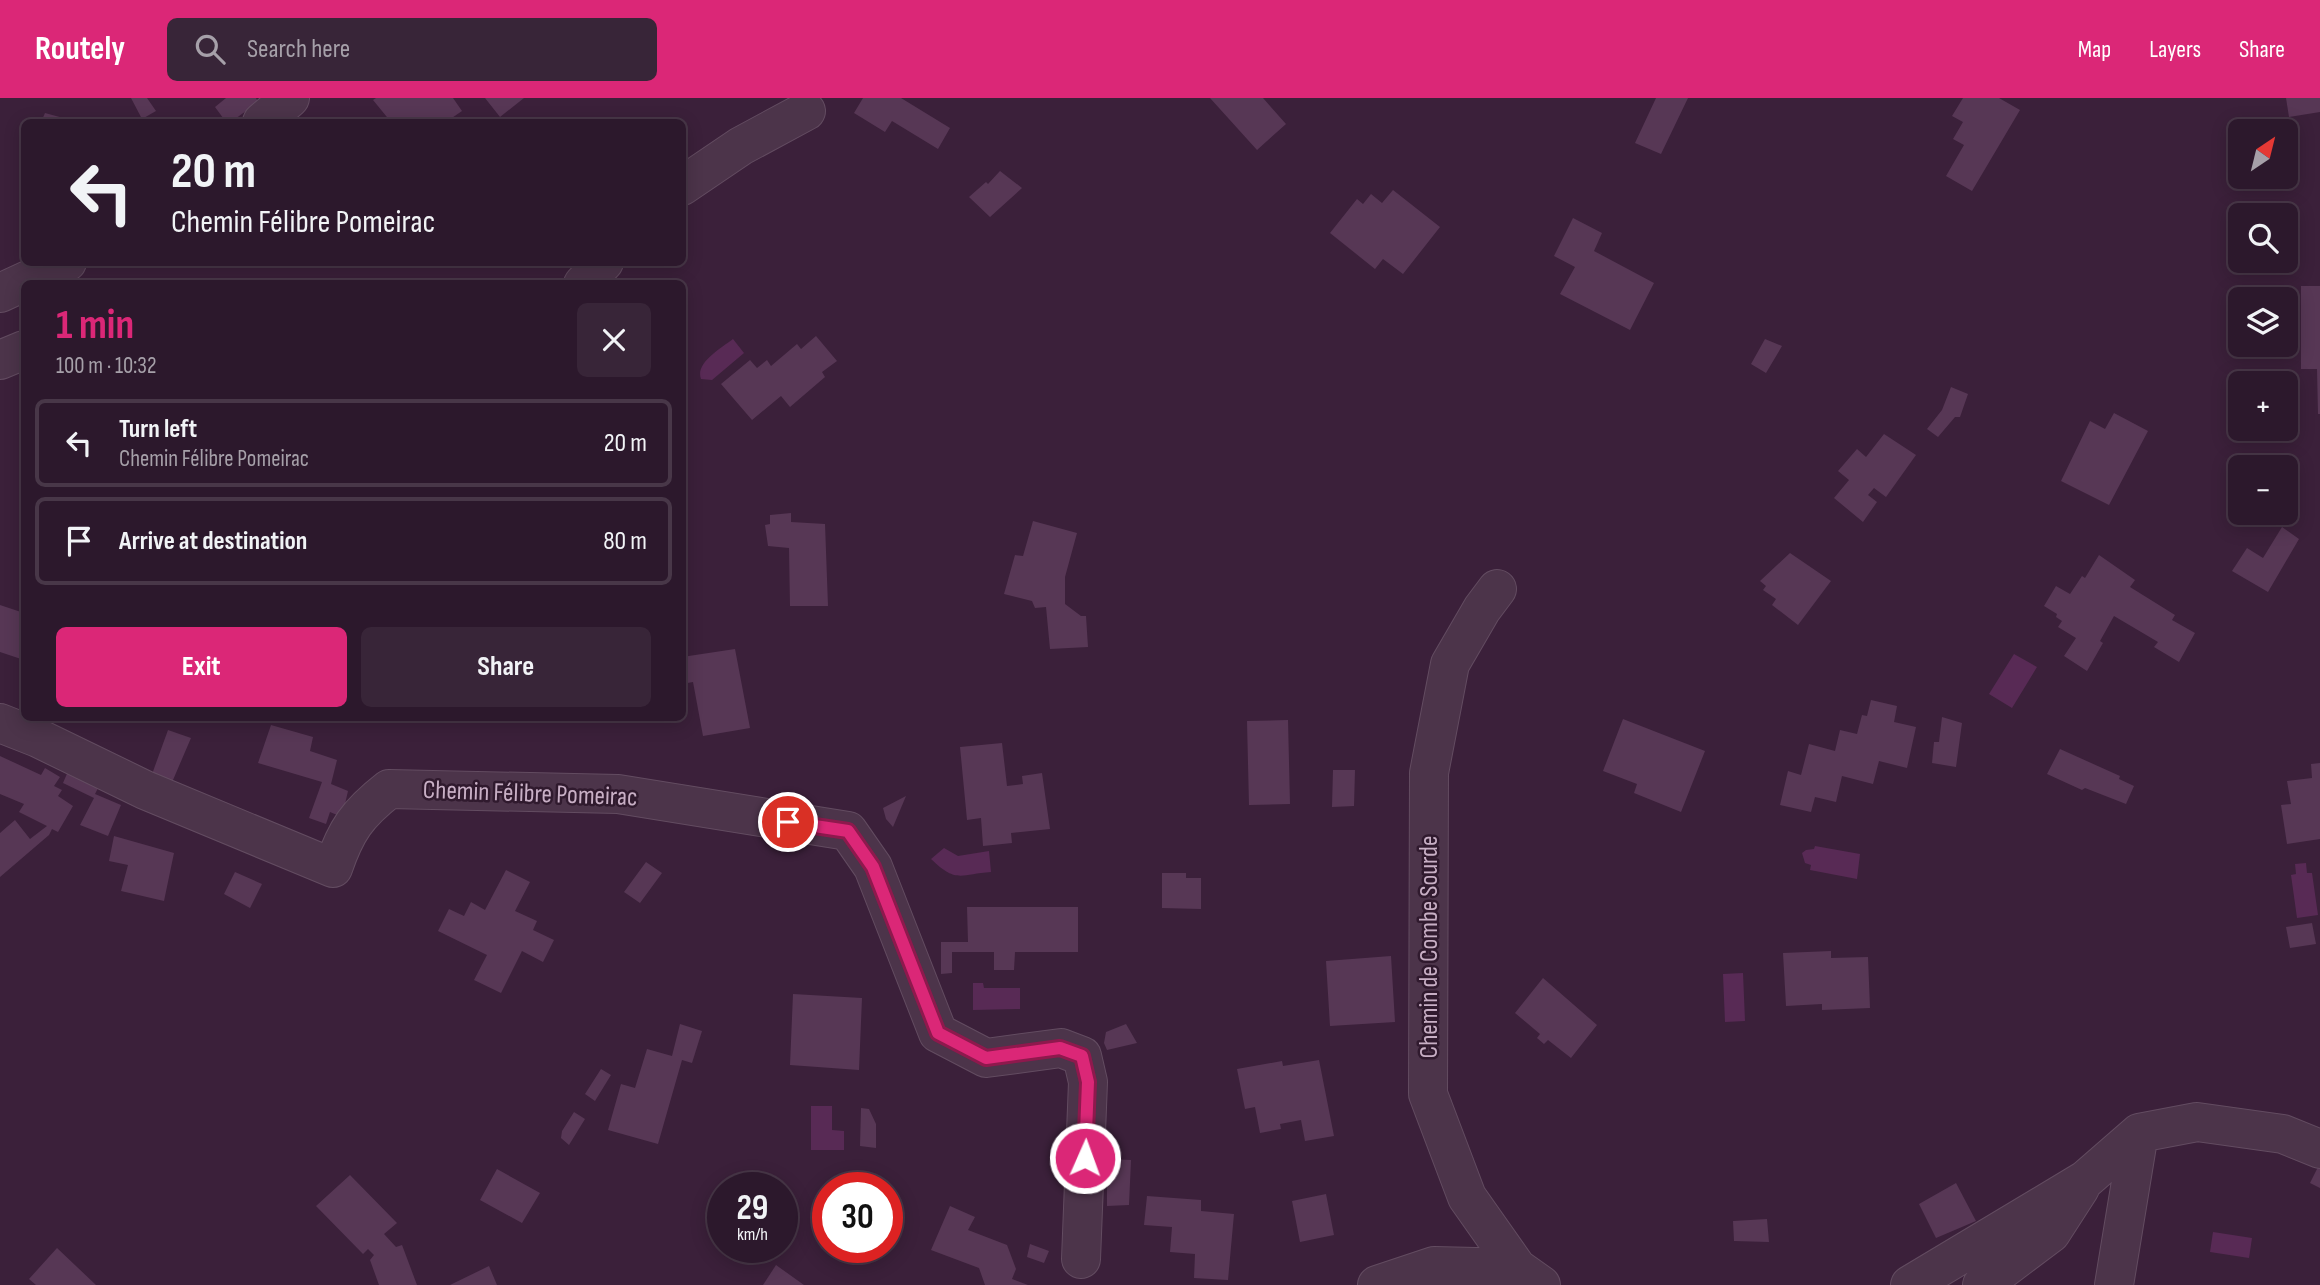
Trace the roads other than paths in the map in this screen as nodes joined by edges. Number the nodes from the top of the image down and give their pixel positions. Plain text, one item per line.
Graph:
1 (290, 98) edge
2 (806, 111) dead end
3 (266, 119) edge
4 (686, 183) edge
5 (58, 266) edge
6 (600, 266) edge
7 (28, 280) edge
8 (587, 280) edge
9 (21, 283) edge
10 (0, 293) edge
11 (21, 351) edge
12 (0, 360) edge
13 (1497, 589) dead end
14 (0, 723) edge
15 (2139, 1133) junction
16 (2320, 1149) edge
17 (2085, 1180) junction
18 (1081, 1259) dead end
19 (1529, 1276) edge
20 (1377, 1285) edge
21 (1910, 1285) edge
22 (1982, 1285) edge
23 (2114, 1285) edge

1 - 3 street
2 - 4 street
5 - 7 street
6 - 8 street
9 - 10 street
11 - 12 street
13 - 19 street, Chemin de Combe Sourde
14 - 18 street, Chemin Félibre Pomeirac
15 - 16 street
15 - 17 street
15 - 23 street
17 - 21 street
17 - 22 street
19 - 20 street

